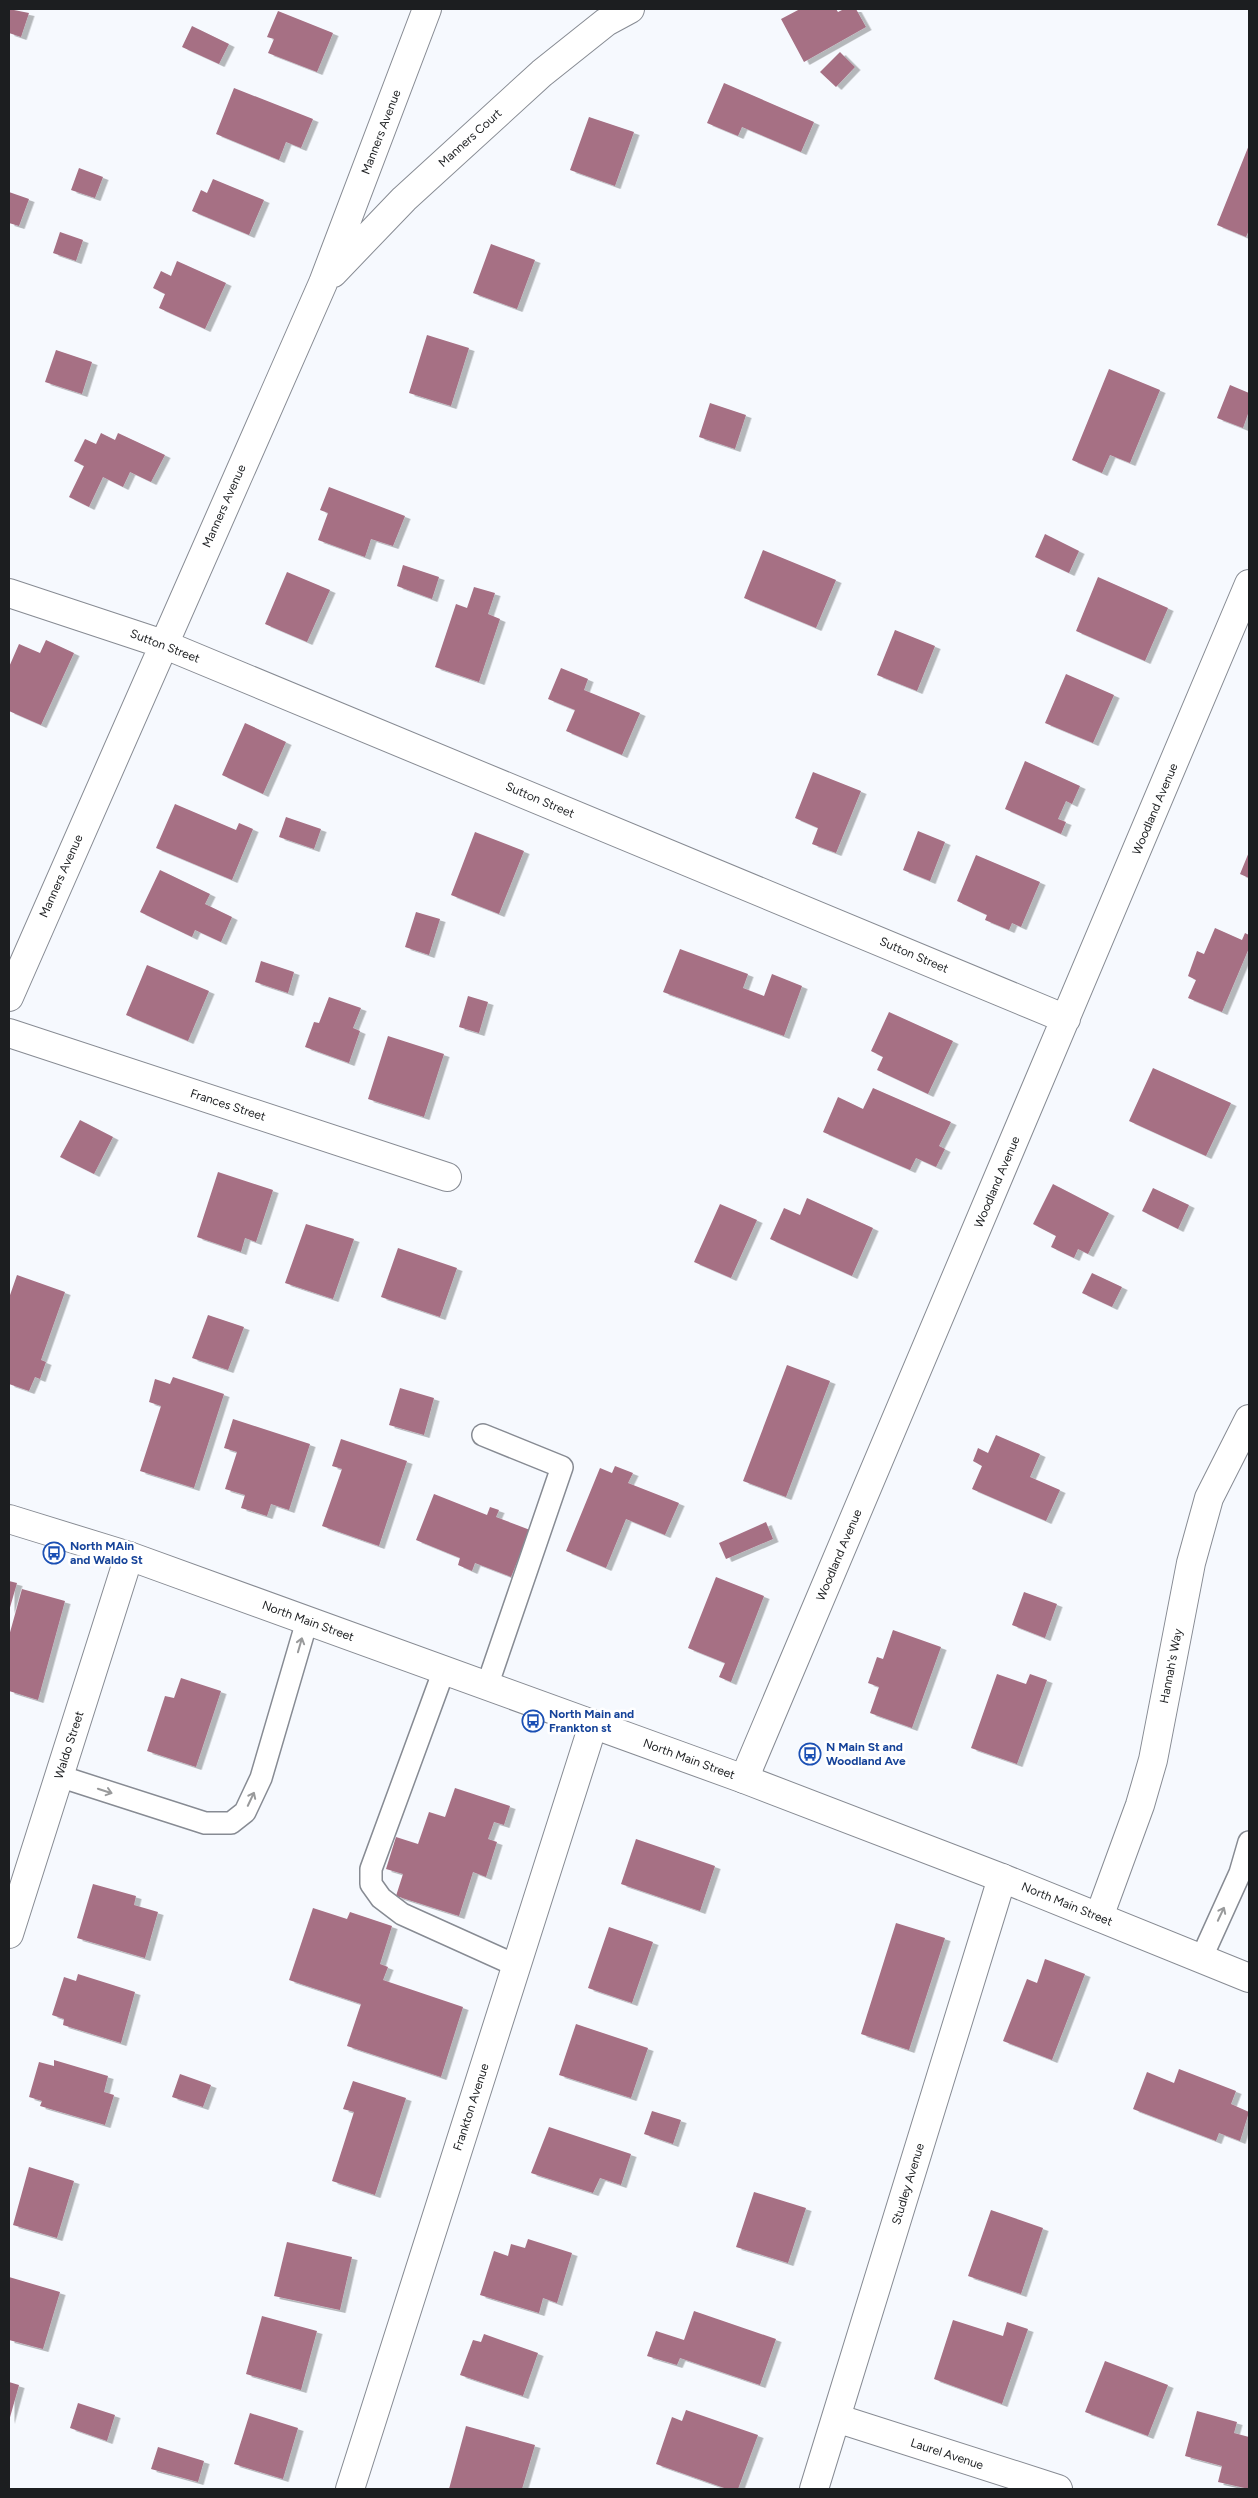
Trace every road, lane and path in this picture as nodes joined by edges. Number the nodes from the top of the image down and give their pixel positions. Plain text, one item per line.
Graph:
1 (427, 9) edge
2 (630, 9) edge
3 (323, 283) junction
4 (1249, 584) edge
5 (9, 593) edge
6 (163, 644) junction
7 (9, 997) edge
8 (1066, 1019) junction
9 (9, 1033) edge
10 (447, 1178) dead end
11 (1249, 1419) edge
12 (484, 1435) dead end
13 (9, 1519) edge
14 (129, 1556) junction
15 (307, 1621) junction
16 (444, 1670) junction
17 (487, 1686) junction
18 (593, 1725) junction
19 (59, 1776) junction
20 (744, 1779) junction
21 (1249, 1842) edge
22 (1002, 1878) junction
23 (1099, 1917) junction
24 (9, 1934) edge
25 (1201, 1959) junction
26 (515, 1965) junction
27 (1249, 1978) edge
28 (836, 2418) junction
29 (350, 2489) edge
30 (814, 2489) edge
31 (1058, 2489) edge

1 - 3 street, Manners Avenue
2 - 3 street, Manners Court
3 - 6 street, Manners Avenue
4 - 8 street, Woodland Avenue
5 - 6 street, Sutton Street
6 - 7 street, Manners Avenue
6 - 8 street, Sutton Street
8 - 20 street, Woodland Avenue
9 - 10 street, Frances Street
11 - 23 street, Hannah's Way
12 - 17 lane
13 - 14 street, North Main Street
14 - 15 street, North Main Street
14 - 19 street, Waldo Street
15 - 16 street, North Main Street
19 -> 15 lane
16 - 17 street, North Main Street
16 - 26 lane
17 - 18 street, North Main Street
18 - 20 street, North Main Street
18 - 26 street, Frankton Avenue
19 - 24 street, Waldo Street
20 - 22 street, North Main Street
25 -> 21 lane
22 - 23 street, North Main Street
22 - 28 street, Studley Avenue
23 - 25 street, North Main Street
25 - 27 street, North Main Street
26 - 29 street, Frankton Avenue
28 - 30 street, Studley Avenue
28 - 31 street, Laurel Avenue

